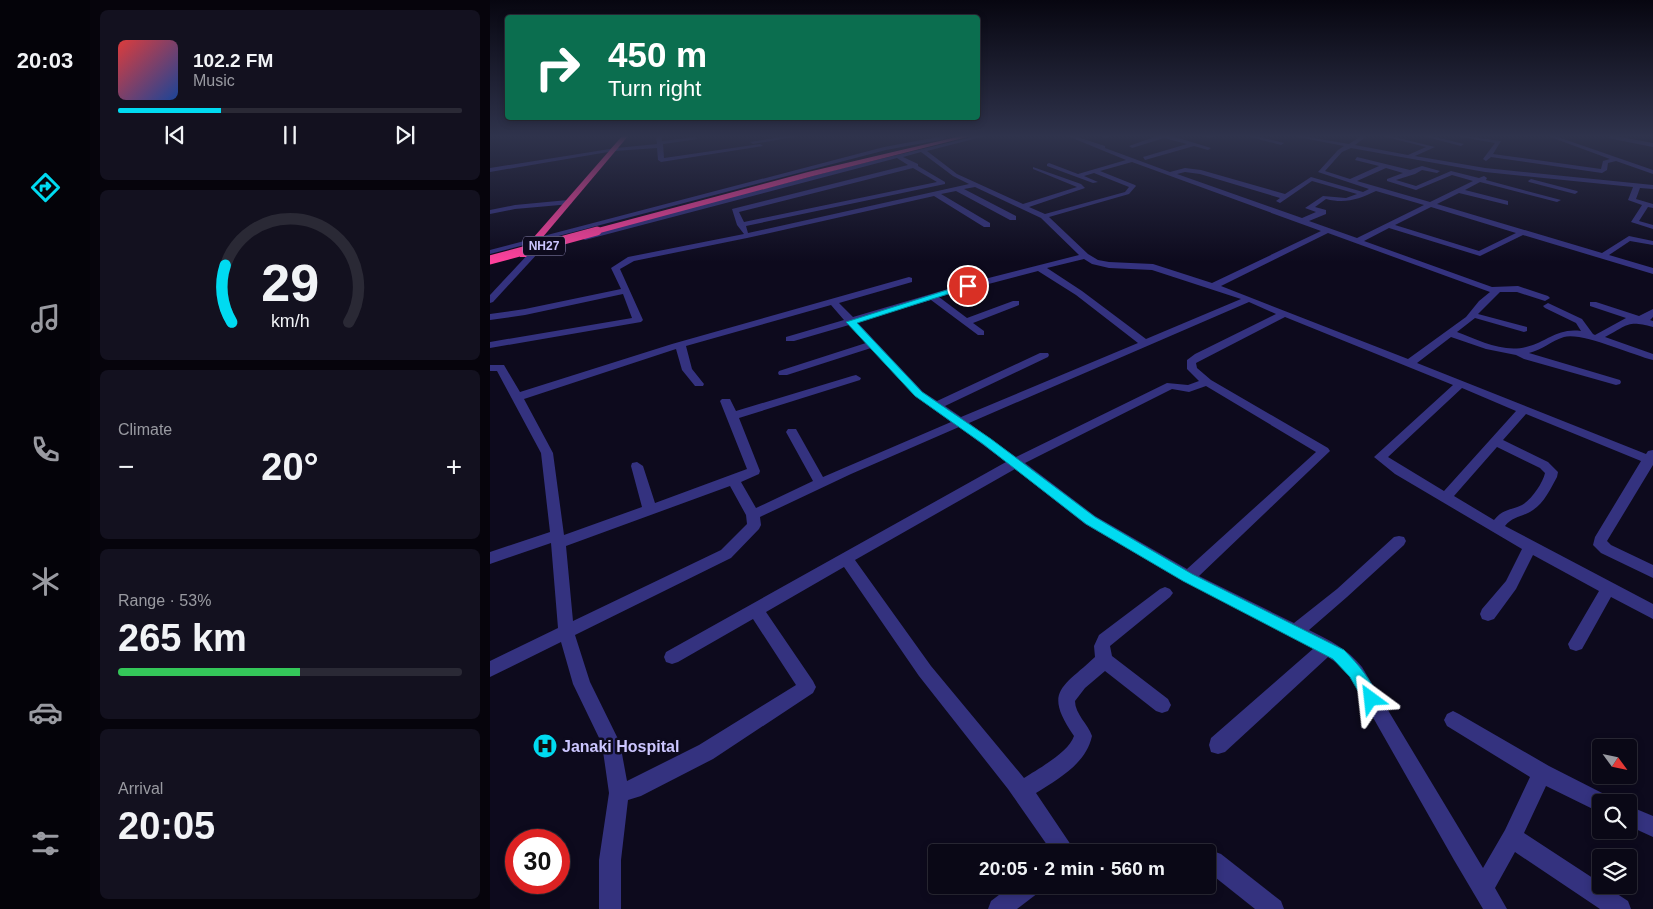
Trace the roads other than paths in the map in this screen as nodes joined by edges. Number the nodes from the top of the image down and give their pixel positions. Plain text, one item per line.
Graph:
1 (590, 177) edge
2 (591, 177) edge
3 (774, 177) edge
4 (787, 177) edge
5 (799, 177) edge
6 (816, 177) edge
7 (867, 177) edge
8 (934, 177) edge
9 (962, 177) edge
10 (1058, 177) edge
11 (1085, 177) edge
12 (1111, 177) edge
13 (1177, 177) edge
14 (1219, 177) edge
15 (1338, 177) edge
16 (1359, 177) edge
17 (1380, 177) edge
18 (1396, 177) edge
19 (1430, 177) edge
20 (1440, 177) edge
21 (1471, 177) edge
22 (1488, 177) edge
23 (1520, 177) edge
24 (1553, 177) edge
25 (1311, 179) joint
26 (1436, 179) junction
27 (1389, 180) junction
28 (1482, 180) junction
29 (1350, 181) junction
30 (1095, 182) dead end
31 (942, 183) junction
32 (841, 184) junction
33 (978, 184) junction
34 (1502, 185) junction
35 (1637, 186) junction
36 (1653, 187) edge
37 (1376, 188) junction
38 (961, 189) junction
39 (1460, 191) junction
40 (1073, 192) junction
41 (1575, 192) dead end
42 (936, 194) junction
43 (1363, 194) junction
44 (1634, 194) junction
45 (855, 195) junction
46 (1286, 197) junction
47 (1484, 197) junction
48 (1653, 198) edge
49 (1557, 200) dead end
50 (568, 202) junction
51 (1505, 203) dead end
52 (1432, 205) junction
53 (1649, 205) edge
54 (1024, 206) junction
55 (1268, 208) junction
56 (1064, 211) junction
57 (490, 212) edge
58 (1638, 215) junction
59 (1044, 216) junction
60 (1013, 218) dead end
61 (1653, 219) edge
62 (1302, 220) junction
63 (741, 225) junction
64 (987, 225) dead end
65 (1390, 226) junction
66 (1653, 227) edge
67 (596, 230) junction
68 (1329, 230) junction
69 (1523, 232) junction
70 (747, 236) junction
71 (542, 238) junction
72 (1359, 240) junction
73 (1653, 243) edge
74 (490, 252) edge
75 (535, 252) junction
76 (523, 255) junction
77 (1085, 256) junction
78 (1603, 256) junction
79 (490, 260) edge
80 (1040, 268) junction
81 (1653, 271) edge
82 (909, 280) dead end
83 (1213, 286) junction
84 (1494, 290) junction
85 (626, 291) junction
86 (490, 292) edge
87 (933, 297) junction
88 (1249, 299) junction
89 (490, 300) edge
90 (834, 303) junction
91 (1016, 304) dead end
92 (1593, 304) dead end
93 (1653, 312) edge
94 (1285, 313) junction
95 (1473, 315) junction
96 (490, 317) edge
97 (1638, 319) junction
98 (851, 322) junction
99 (966, 322) junction
100 (1653, 324) edge
101 (1524, 329) dead end
102 (981, 333) dead end
103 (1450, 333) junction
104 (1593, 338) junction
105 (790, 339) dead end
106 (1145, 343) junction
107 (872, 344) junction
108 (680, 345) junction
109 (490, 346) edge
110 (1519, 352) junction
111 (1044, 355) dead end
112 (1653, 357) edge
113 (1410, 362) junction
114 (490, 368) edge
115 (783, 373) dead end
116 (856, 378) dead end
117 (1207, 382) junction
118 (1616, 382) dead end
119 (1461, 383) junction
120 (699, 384) dead end
121 (517, 397) junction
122 (726, 401) dead end
123 (936, 406) junction
124 (1524, 409) junction
125 (732, 416) junction
126 (960, 422) junction
127 (792, 432) dead end
128 (1496, 441) junction
129 (1652, 458) edge
130 (1015, 463) junction
131 (637, 466) dead end
132 (733, 480) junction
133 (820, 483) junction
134 (1446, 497) junction
135 (650, 510) junction
136 (753, 515) junction
137 (1496, 527) junction
138 (558, 539) junction
139 (1399, 541) dead end
140 (1530, 547) junction
141 (490, 558) edge
142 (846, 559) junction
143 (1653, 572) edge
144 (1188, 578) junction
145 (1608, 589) junction
146 (1165, 593) dead end
147 (756, 610) junction
148 (1653, 612) edge
149 (1488, 614) dead end
150 (566, 631) junction
151 (1296, 632) junction
152 (1576, 644) dead end
153 (1327, 647) junction
154 (672, 657) dead end
155 (1104, 660) junction
156 (490, 670) edge
157 (1162, 705) dead end
158 (1453, 720) dead end
159 (1218, 745) dead end
160 (1542, 773) junction
161 (1021, 792) junction
162 (619, 793) junction
163 (1592, 798) edge
164 (1637, 820) edge
165 (1653, 827) edge
166 (1512, 837) junction
167 (1058, 844) edge
168 (1216, 864) edge
169 (1483, 888) junction
170 (1018, 894) edge
171 (610, 909) edge
172 (999, 909) edge
173 (1273, 909) edge
174 (1496, 909) edge
175 (1620, 909) edge

1 - 50 highway
2 - 71 highway
3 - 71 street
4 - 67 highway, NH27
5 - 67 highway, NH27
6 - 75 street
7 - 32 street
8 - 31 street
9 - 33 street
10 - 40 street
11 - 30 street
12 - 56 street
13 - 55 street
14 - 46 street
15 - 29 street
16 - 29 street
17 - 27 street
18 - 27 street
19 - 26 street
20 - 26 street
21 - 28 street
22 - 28 street
23 - 41 street
24 - 35 street
25 - 43 street
25 - 46 street
26 - 27 street
28 - 34 street
28 - 39 street
29 - 37 street
31 - 38 street
31 - 45 street
32 - 45 street
32 - 63 street
33 - 38 street
33 - 54 street
34 - 47 street
34 - 49 street
35 - 36 street
35 - 44 street
37 - 43 street
37 - 52 street
38 - 42 street
38 - 60 street
39 - 47 street
39 - 52 street
40 - 54 street
40 - 56 street
42 - 64 street
42 - 70 street
43 - 62 street
44 - 48 street
44 - 53 street
45 - 63 street
46 - 55 street
47 - 51 street
50 - 57 street
50 - 71 highway
52 - 65 street
52 - 69 street
53 - 58 street
54 - 59 street
55 - 62 street
56 - 59 street
58 - 61 street
58 - 66 street
59 - 77 street
62 - 68 street
63 - 70 street
65 - 69 street
65 - 72 street
67 - 79 highway, NH27, bridge
68 - 72 street
68 - 83 street
69 - 78 street
70 - 85 street
71 - 74 street
71 - 75 highway
71 - 76 highway
72 - 84 street
73 - 78 street
75 - 76 street
75 - 89 street
76 - 79 street
76 - 86 street
77 - 80 street
77 - 83 street
78 - 81 street
80 - 87 street
80 - 106 street
82 - 90 street
83 - 88 street
84 - 95 street
84 - 104 street
85 - 96 street
85 - 109 street
87 - 98 street
87 - 99 street
88 - 94 street
88 - 106 street
90 - 98 street
90 - 108 street
91 - 99 street
92 - 97 street
93 - 97 street
94 - 113 street
94 - 117 street
95 - 101 street
95 - 103 street
97 - 100 street
97 - 104 street
98 - 105 street
98 - 107 street
99 - 102 street
103 - 110 street
103 - 113 street
104 - 110 street
104 - 112 street
106 - 126 street
107 - 115 street
107 - 123 street
108 - 120 street
108 - 121 street
110 - 118 street
111 - 123 street
113 - 119 street
114 - 121 street
116 - 125 street
117 - 130 street
117 - 144 street
119 - 124 street
119 - 134 street
121 - 138 street
122 - 125 street
123 - 126 street
124 - 128 street
124 - 129 street
125 - 132 street
126 - 130 street
126 - 133 street
127 - 133 street
128 - 134 street
128 - 137 street
129 - 143 street
130 - 142 street
130 - 144 street
131 - 135 street
132 - 135 street
132 - 136 street
133 - 136 street
134 - 137 street
135 - 138 street
136 - 150 street
137 - 140 street
138 - 141 street
138 - 150 street
139 - 151 street
140 - 145 street
140 - 149 street
142 - 147 street
142 - 161 street
144 - 151 street
145 - 148 street
145 - 152 street
146 - 155 street
147 - 154 street
147 - 162 street
150 - 156 street
150 - 162 street
151 - 153 street
153 - 159 street
153 - 169 street
155 - 157 street
155 - 161 street
158 - 160 street
160 - 163 street
160 - 166 street
161 - 167 street
162 - 171 street
164 - 165 street
166 - 169 street
166 - 175 street
168 - 173 street
169 - 174 street
170 - 172 street

